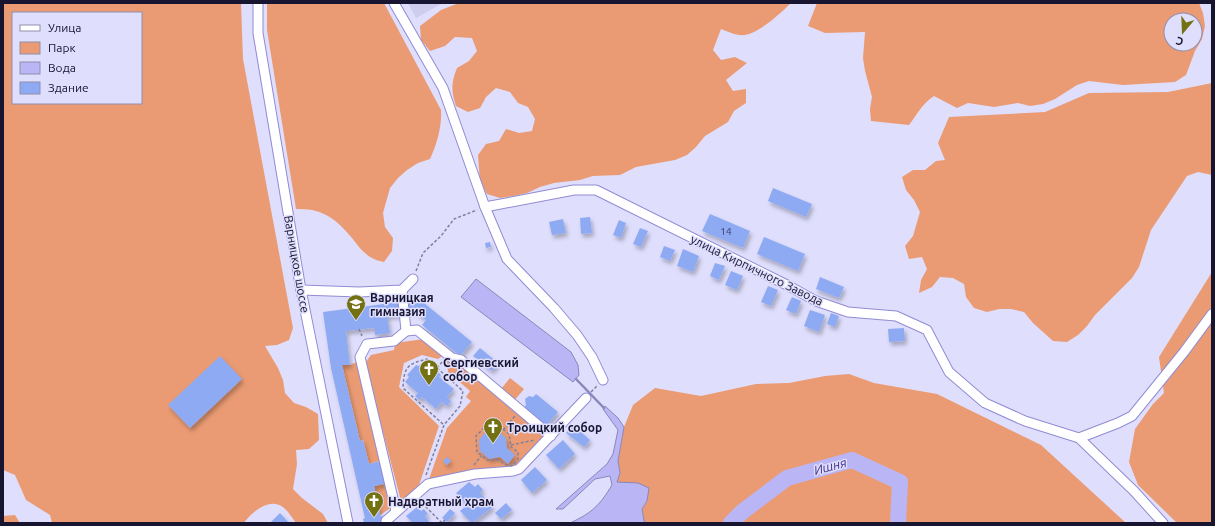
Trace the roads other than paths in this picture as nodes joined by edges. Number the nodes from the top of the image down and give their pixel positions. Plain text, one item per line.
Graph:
1 (258, 3) edge
2 (394, 3) edge
3 (484, 207) junction
4 (413, 279) road end
5 (301, 290) junction
6 (402, 290) junction
7 (1212, 314) edge
8 (406, 331) junction
9 (603, 380) dead end
10 (586, 398) dead end
11 (551, 436) junction
12 (1079, 438) junction
13 (396, 511) junction
14 (386, 521) dead end
15 (348, 523) edge
16 (1163, 523) edge

1 - 5 street, Варницкое шоссе
2 - 3 street
3 - 9 street
3 - 12 street, улица Кирпичного Завода
4 - 6 street
5 - 6 street
5 - 15 street, Варницкое шоссе
6 - 8 street
7 - 12 street
8 - 11 street
8 - 13 street
10 - 11 street
11 - 13 street
12 - 16 street
13 - 14 street

